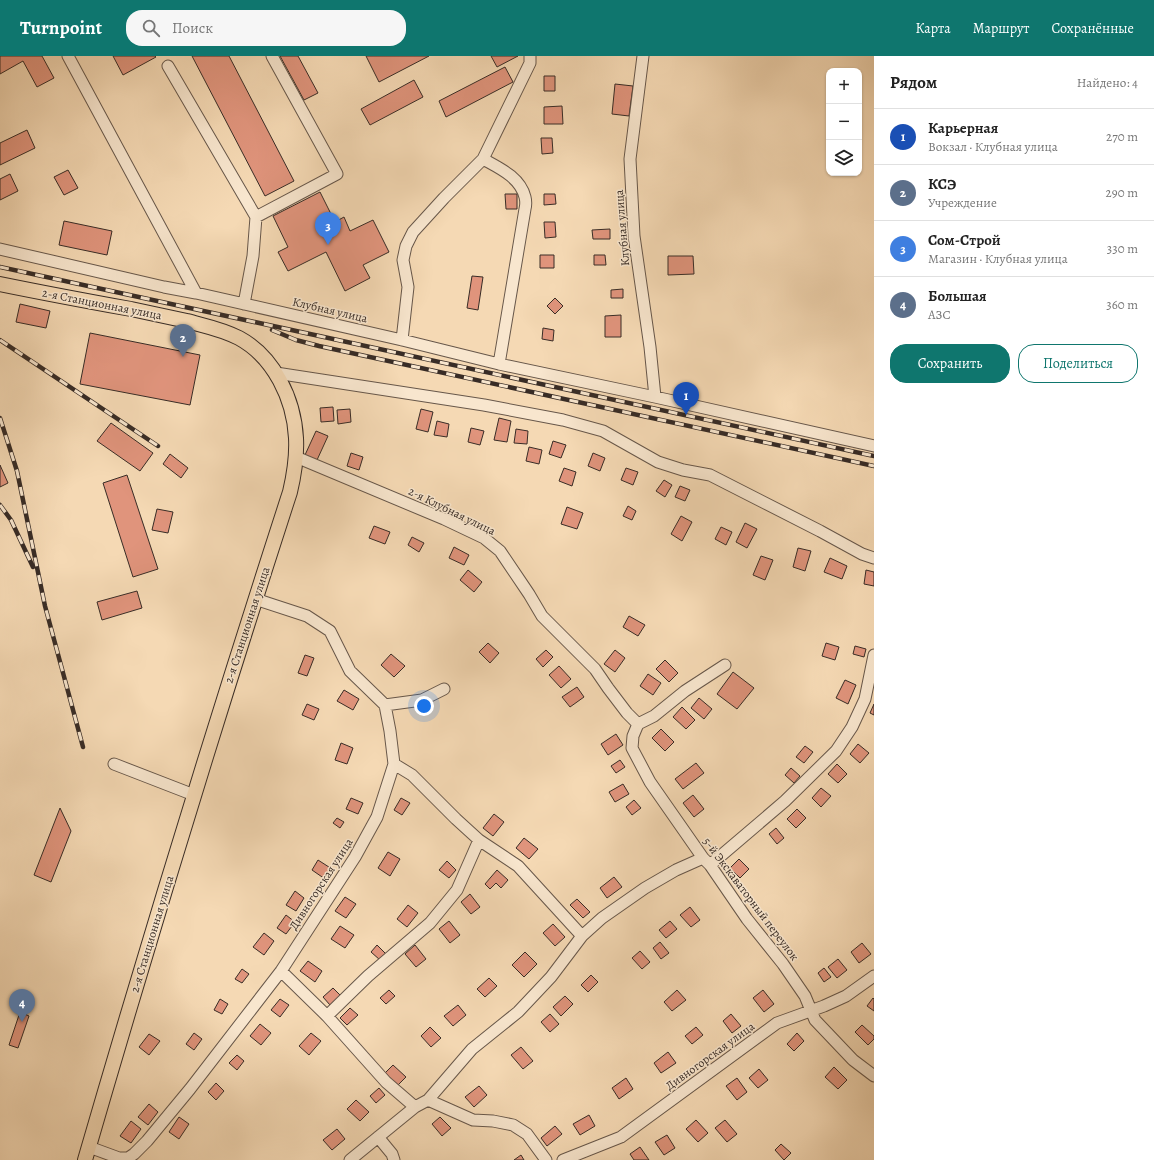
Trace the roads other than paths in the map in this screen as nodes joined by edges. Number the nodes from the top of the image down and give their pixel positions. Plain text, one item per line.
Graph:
1 (68, 56) edge
2 (272, 56) edge
3 (530, 56) edge
4 (643, 56) edge
5 (168, 66) dead end
6 (483, 159) junction
7 (256, 217) junction
8 (0, 249) edge
9 (0, 284) edge
10 (196, 293) junction
11 (244, 304) junction
12 (402, 340) junction
13 (499, 364) junction
14 (276, 373) junction
15 (655, 397) junction
16 (874, 446) edge
17 (296, 457) junction
18 (874, 558) edge
19 (255, 599) junction
20 (874, 655) edge
21 (725, 665) dead end
22 (444, 689) dead end
23 (384, 705) junction
24 (638, 724) junction
25 (114, 764) dead end
26 (394, 764) junction
27 (194, 795) junction
28 (479, 840) junction
29 (707, 862) junction
30 (582, 936) junction
31 (281, 971) junction
32 (874, 976) edge
33 (810, 1010) junction
34 (327, 1016) junction
35 (874, 1076) edge
36 (428, 1100) junction
37 (415, 1107) junction
38 (378, 1137) junction
39 (87, 1154) edge
40 (350, 1160) edge
41 (394, 1160) edge
42 (546, 1160) edge
43 (563, 1160) edge

1 - 10 street
2 - 7 street
3 - 6 street
4 - 15 street, Клубная улица
5 - 7 street
6 - 12 street
6 - 13 street
7 - 11 street
8 - 10 street, Клубная улица
9 - 14 main road, 2-я Станционная улица
10 - 11 street, Клубная улица
11 - 12 street, Клубная улица
12 - 13 street, Клубная улица
13 - 15 street, Клубная улица
14 - 17 main road, 2-я Станционная улица
14 - 18 street
15 - 16 street, Клубная улица
17 - 19 main road, 2-я Станционная улица
17 - 24 street, 2-я Клубная улица
19 - 23 street
19 - 27 main road, 2-я Станционная улица
20 - 29 street
21 - 24 street
22 - 23 street
23 - 26 street, Дивногорская улица
24 - 29 street, 5-й Экскаваторный переулок
25 - 27 street
26 - 28 street
26 - 31 street, Дивногорская улица
27 - 39 main road, 2-я Станционная улица
28 - 30 street
28 - 34 street
29 - 30 street
29 - 33 street, 5-й Экскаваторный переулок
30 - 36 street
31 - 34 street
31 - 39 street, Дивногорская улица
32 - 33 street, Дивногорская улица
33 - 35 street, 5-й Экскаваторный переулок
33 - 43 street, Дивногорская улица
34 - 37 street
36 - 37 street
36 - 42 street
37 - 38 street
38 - 40 street
38 - 41 street

